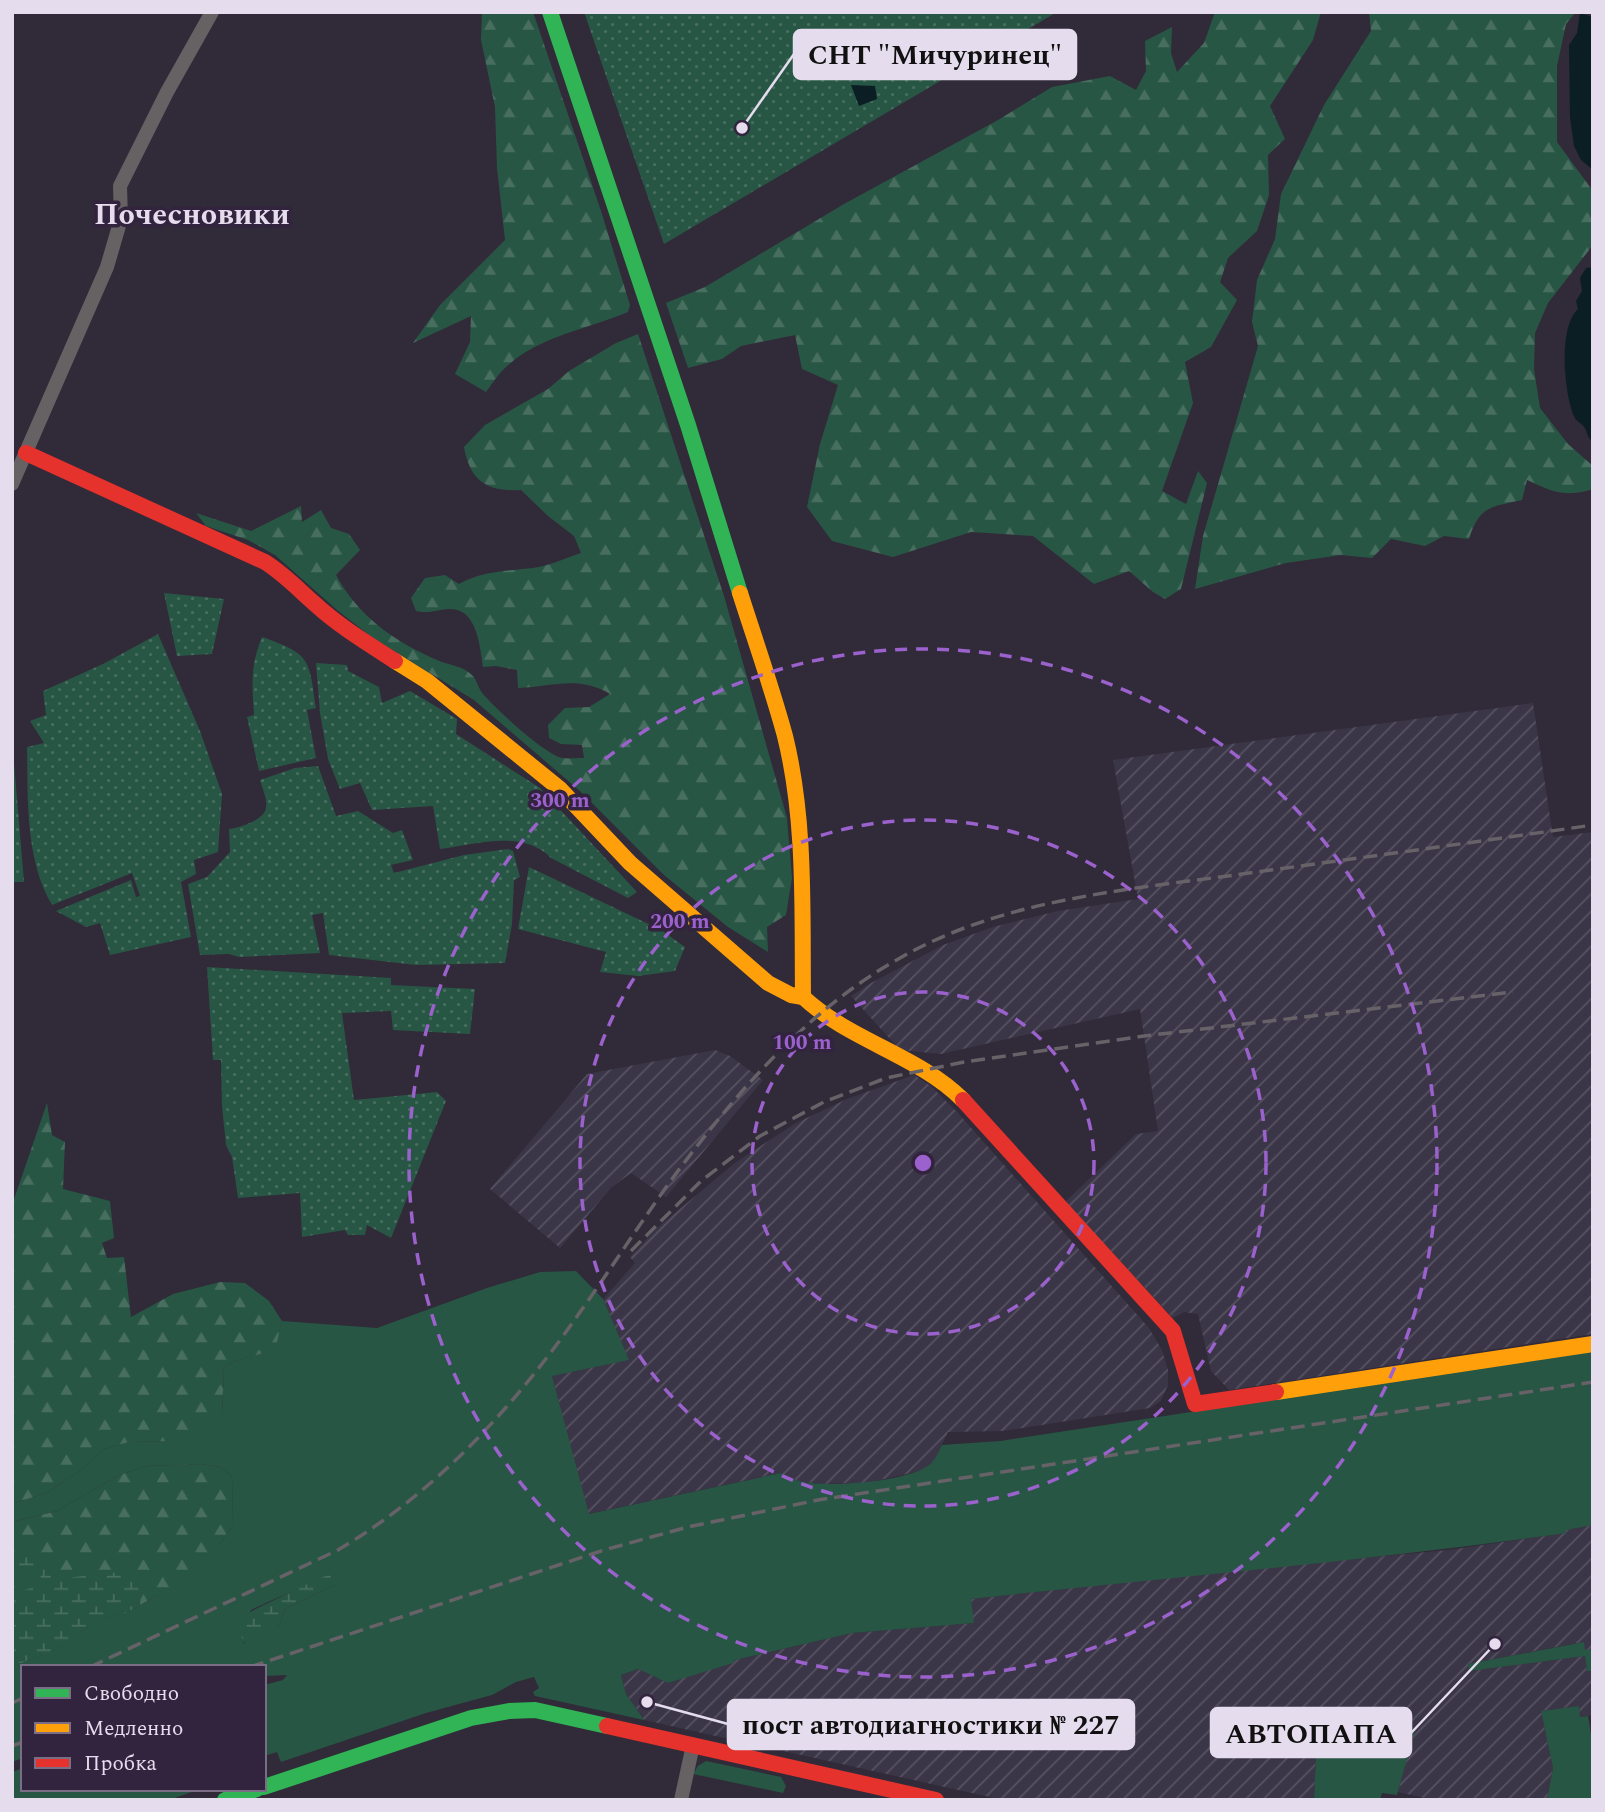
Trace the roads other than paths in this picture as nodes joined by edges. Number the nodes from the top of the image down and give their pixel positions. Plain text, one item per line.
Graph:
1 (212, 12) edge
2 (550, 12) edge
3 (26, 453) junction
4 (12, 484) edge
5 (803, 997) junction
6 (1593, 1344) edge
7 (693, 1745) junction
8 (266, 1786) edge
9 (251, 1791) edge
10 (225, 1800) edge
11 (681, 1800) edge
12 (936, 1800) edge

1 - 3 street
2 - 5 street
3 - 4 street
3 - 5 street
5 - 6 street
7 - 8 street
7 - 11 street
7 - 12 street
9 - 10 street

